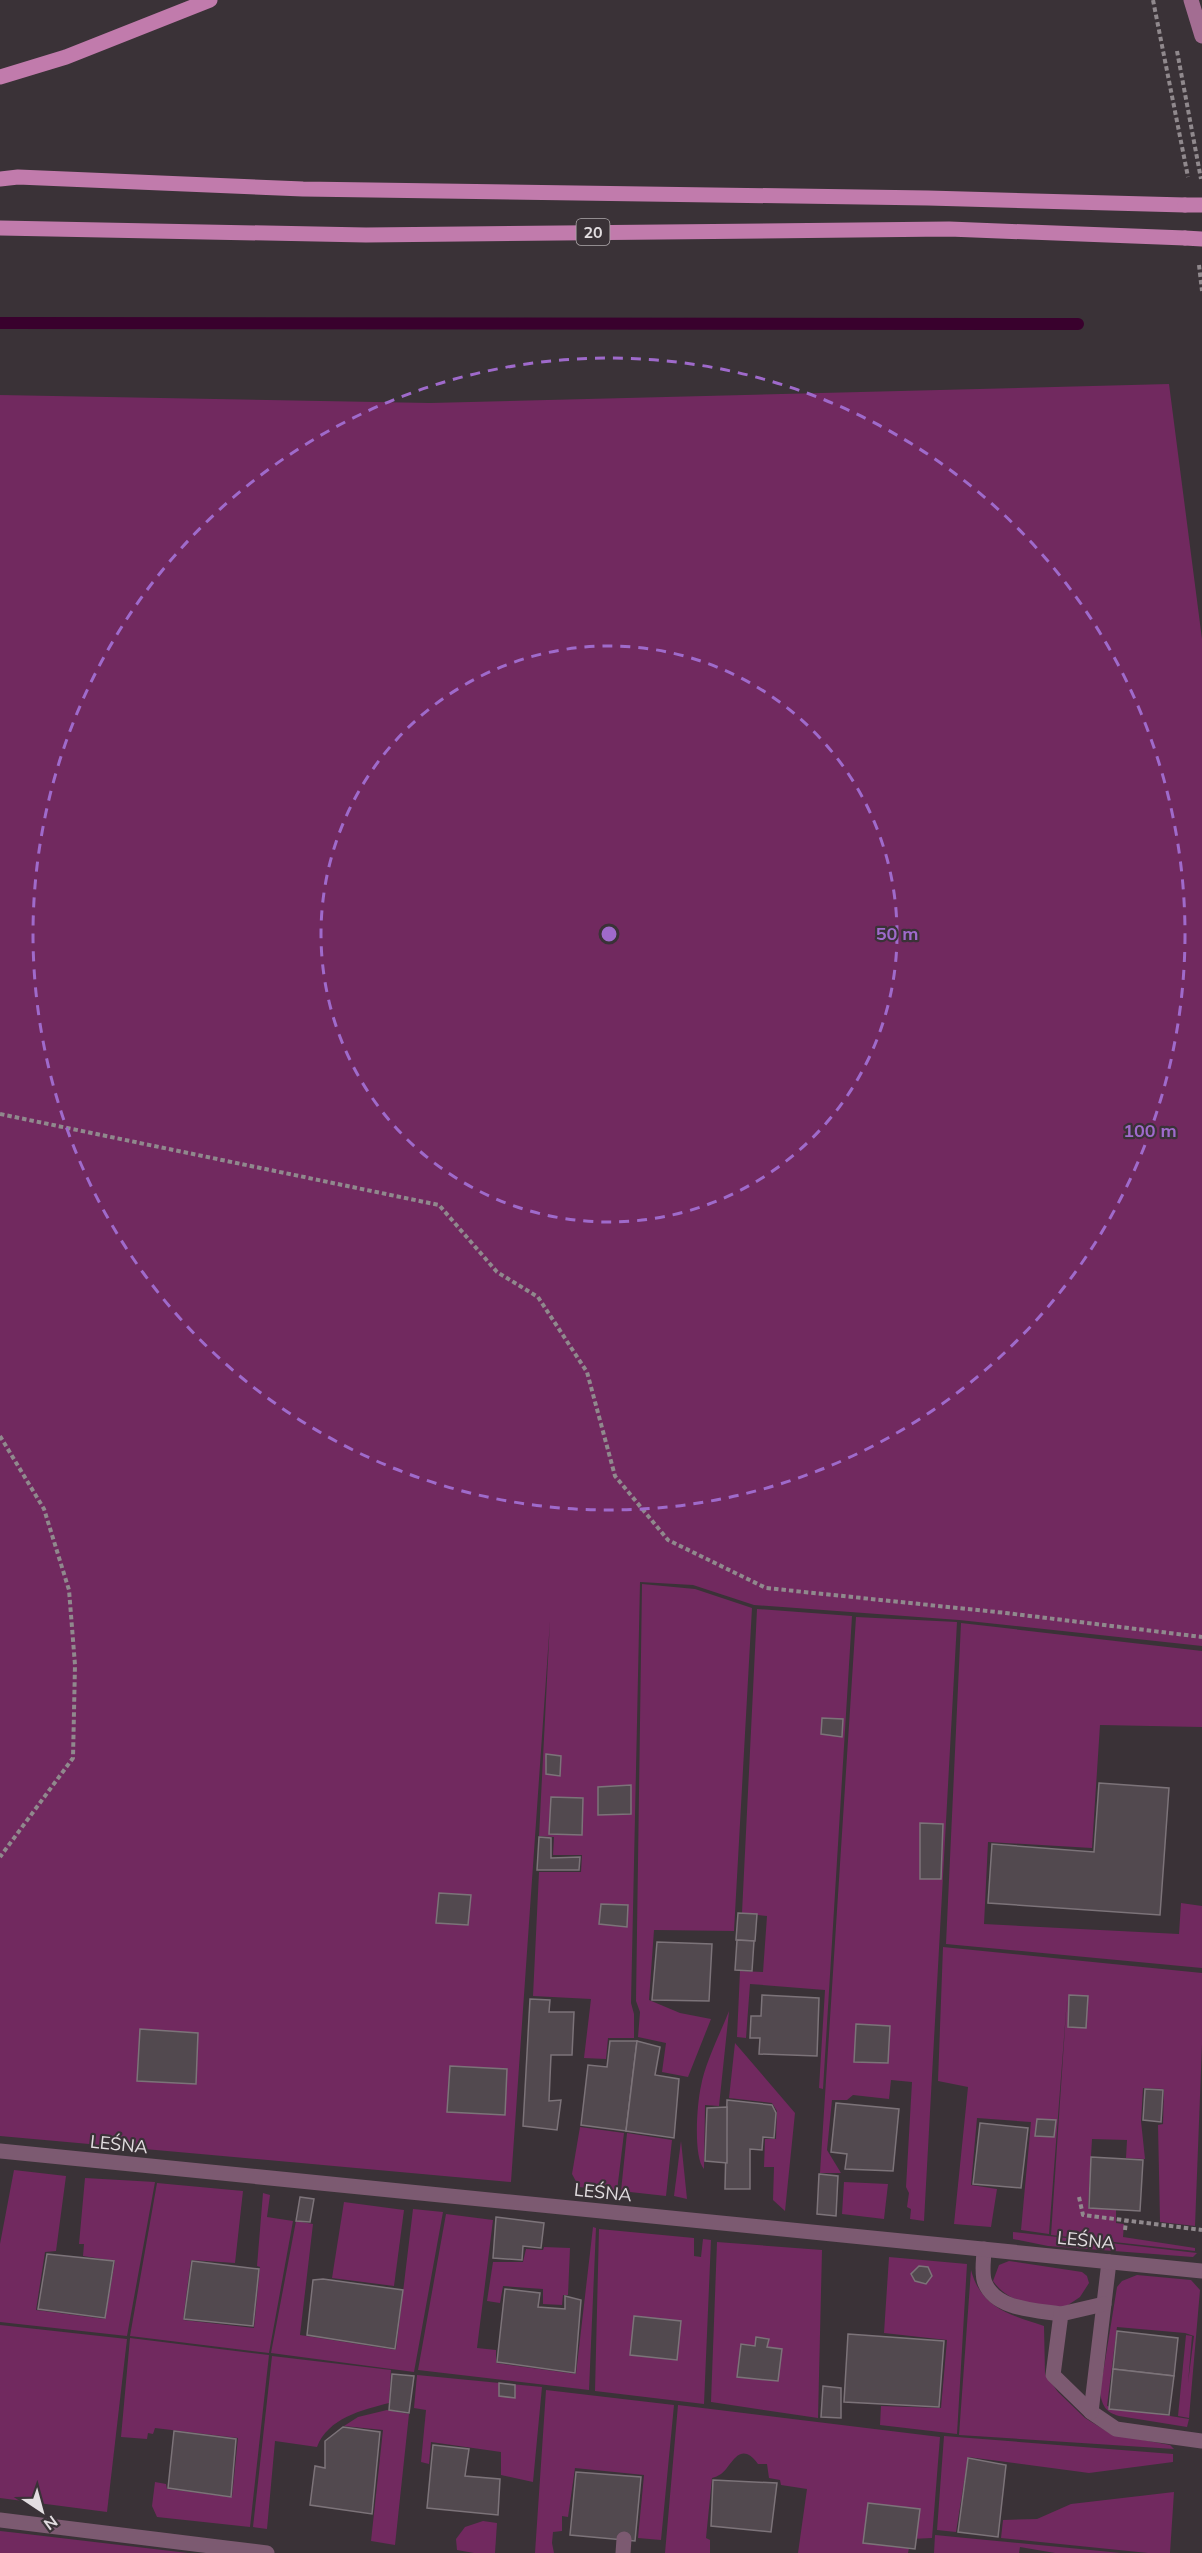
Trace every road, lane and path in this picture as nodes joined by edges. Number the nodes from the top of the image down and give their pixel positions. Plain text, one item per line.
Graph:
1 (210, 0) edge
2 (1153, 0) edge
3 (1191, 0) edge
4 (1202, 36) edge
5 (1176, 44) dead end
6 (0, 77) edge
7 (0, 179) edge
8 (1188, 179) dead end
9 (1202, 189) edge
10 (1202, 205) edge
11 (0, 228) edge
12 (1202, 239) edge
13 (1198, 257) dead end
14 (1202, 291) edge
15 (0, 1114) edge
16 (0, 1436) edge
17 (1202, 1637) edge
18 (0, 1857) edge
19 (0, 2151) edge
20 (1079, 2197) dead end
21 (1126, 2221) junction
22 (1125, 2230) dead end
23 (1202, 2230) edge
24 (984, 2249) junction
25 (1109, 2262) junction
26 (1202, 2271) edge
27 (1104, 2304) junction
28 (1061, 2314) junction
29 (1091, 2412) junction
30 (1202, 2441) edge
31 (0, 2520) edge
32 (267, 2553) edge

1 - 6 main road
2 - 8 path
3 - 4 street
5 - 9 path
7 - 10 main road, 20, bridge
11 - 12 main road, 20, bridge
13 - 14 path
15 - 17 path
16 - 18 path
19 - 24 street, LEŚNA
20 - 21 path
21 - 22 path
21 - 23 path
24 - 25 street, LEŚNA
24 - 28 street
25 - 26 street, LEŚNA
25 - 27 street
27 - 28 street
27 - 29 street
28 - 29 street
29 - 30 street
31 - 32 street

